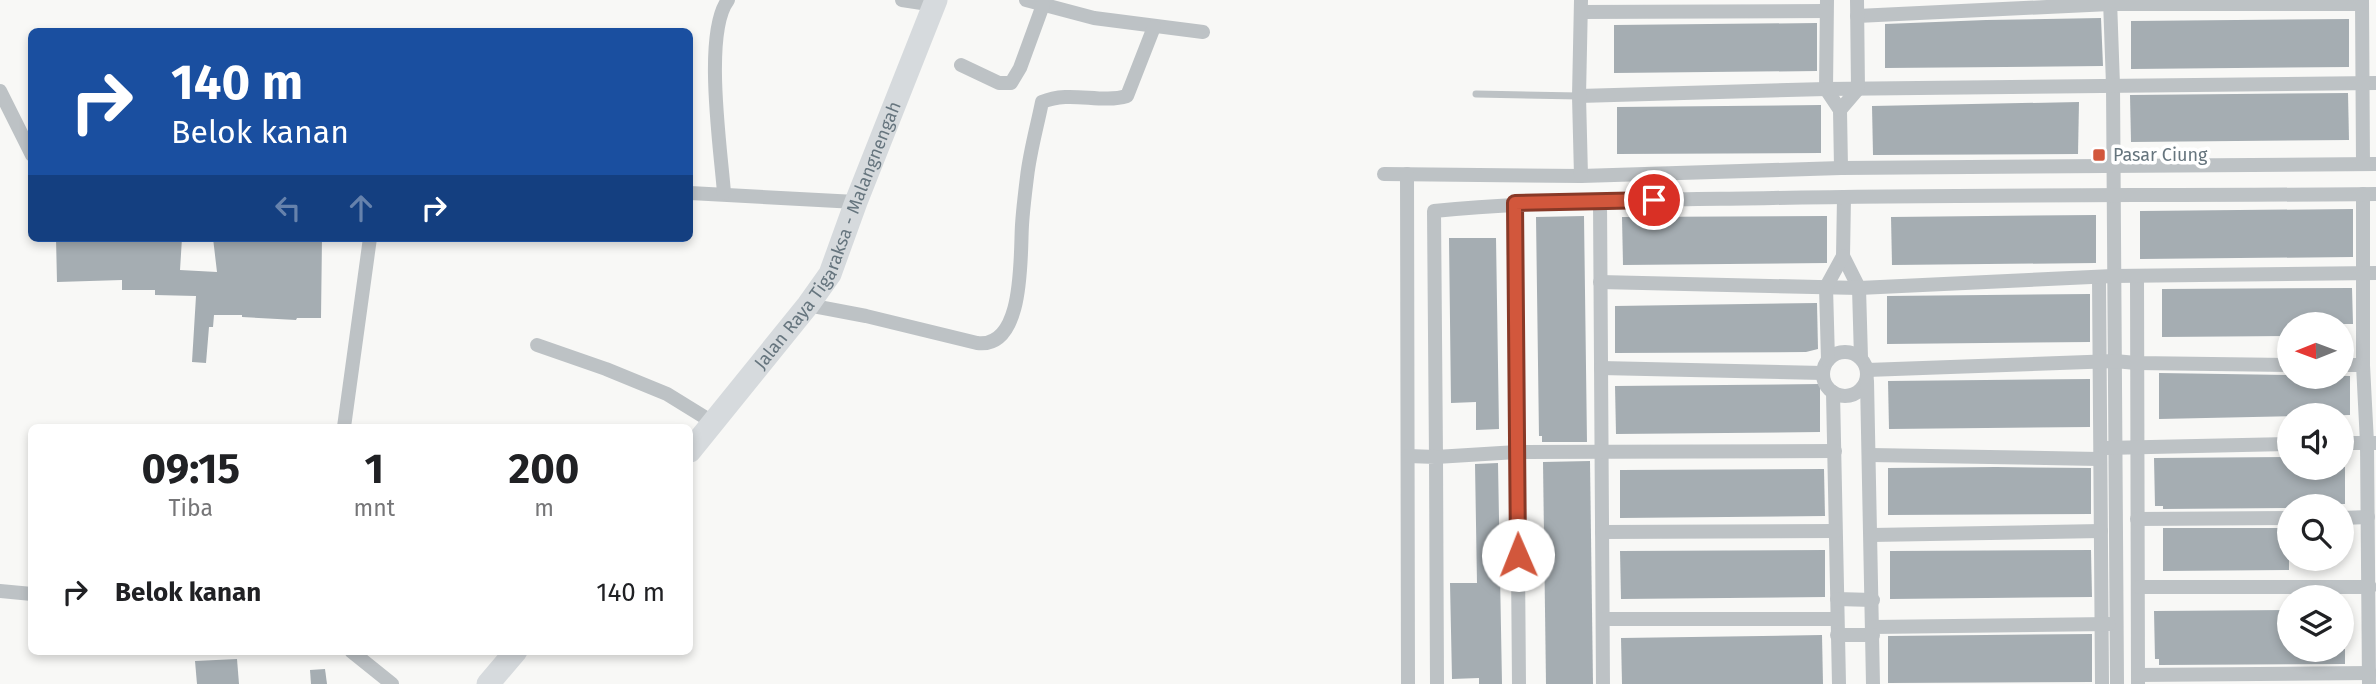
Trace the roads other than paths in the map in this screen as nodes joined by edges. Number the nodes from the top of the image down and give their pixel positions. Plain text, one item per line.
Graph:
1 (728, 0) edge
2 (902, 0) edge
3 (1026, 0) edge
4 (1857, 0) edge
5 (935, 2) edge
6 (2110, 2) edge
7 (2362, 2) edge
8 (1043, 5) junction
9 (1827, 5) edge
10 (1581, 6) edge
11 (1857, 16) junction
12 (1154, 27) junction
13 (1203, 32) dead end
14 (961, 65) dead end
15 (2369, 83) edge
16 (2113, 85) junction
17 (1826, 89) junction
18 (1858, 89) junction
19 (0, 90) edge
20 (1476, 94) dead end
21 (1579, 96) junction
22 (1840, 110) junction
23 (28, 147) edge
24 (2369, 164) edge
25 (2113, 165) junction
26 (1841, 168) junction
27 (1384, 174) dead end
28 (1407, 174) junction
29 (1581, 176) junction
30 (693, 193) edge
31 (724, 193) junction
32 (2369, 194) edge
33 (1844, 197) junction
34 (2113, 197) junction
35 (1600, 201) junction
36 (856, 202) junction
37 (1515, 203) junction
38 (369, 242) edge
39 (1843, 256) junction
40 (2370, 273) edge
41 (2106, 277) junction
42 (2137, 277) junction
43 (1600, 282) junction
44 (1826, 287) junction
45 (1859, 288) junction
46 (808, 305) junction
47 (2370, 336) edge
48 (537, 345) dead end
49 (2099, 361) junction
50 (2115, 361) junction
51 (2136, 363) junction
52 (2277, 365) edge
53 (1826, 367) junction
54 (1601, 368) junction
55 (1865, 370) junction
56 (2367, 370) edge
57 (1833, 392) junction
58 (714, 423) junction
59 (344, 424) edge
60 (2354, 443) edge
61 (2372, 443) edge
62 (2277, 444) edge
63 (2138, 446) junction
64 (693, 448) edge
65 (1835, 451) junction
66 (1517, 452) junction
67 (1602, 452) junction
68 (2104, 452) junction
69 (1870, 455) junction
70 (1408, 456) junction
71 (1436, 457) junction
72 (2354, 517) edge
73 (2368, 517) junction
74 (2277, 518) edge
75 (2137, 519) junction
76 (1835, 531) junction
77 (2101, 531) junction
78 (1602, 532) junction
79 (1871, 535) junction
80 (2373, 567) edge
81 (2139, 587) junction
82 (2370, 587) junction
83 (0, 591) edge
84 (28, 594) edge
85 (1837, 599) junction
86 (1873, 600) junction
87 (2373, 607) edge
88 (1603, 619) junction
89 (1837, 619) junction
90 (2101, 624) junction
91 (2117, 624) junction
92 (2138, 624) junction
93 (1873, 631) junction
94 (1837, 635) junction
95 (356, 655) edge
96 (513, 655) edge
97 (2370, 679) edge
98 (2138, 680) edge
99 (392, 684) edge
100 (488, 684) edge
101 (1408, 684) edge
102 (1437, 684) edge
103 (1519, 684) edge
104 (1603, 684) edge
105 (1839, 684) edge
106 (1873, 684) edge
107 (2102, 684) edge
108 (2117, 684) edge

1 - 31 street
2 - 5 street
3 - 8 street
4 - 11 street
5 - 36 main road, Jalan Raya Tigaraksa - Malangnengah
6 - 7 street
6 - 11 street
6 - 16 street
7 - 15 street
8 - 12 street
8 - 14 street
9 - 10 street
9 - 17 street
10 - 21 street
11 - 18 street
12 - 13 street
12 - 46 street
15 - 16 street
15 - 24 street
16 - 18 street
16 - 25 street
17 - 18 street
17 - 21 street
17 - 22 street
18 - 22 street
19 - 23 street
20 - 21 lane
21 - 29 street
22 - 26 street
24 - 25 street
25 - 26 street
25 - 34 street
26 - 29 street
27 - 28 street
28 - 29 street
28 - 70 street
30 - 31 street
31 - 36 street
32 - 34 street
32 - 40 street
33 - 34 street
33 - 35 street
33 - 39 street
34 - 41 street
35 - 37 street
35 - 43 street
36 - 46 main road, Jalan Raya Tigaraksa - Malangnengah
37 - 66 street
37 - 71 street
38 - 59 street
39 - 44 street
39 - 45 street
40 - 42 street
40 - 47 street
41 - 42 street
41 - 45 street
41 - 49 street
41 - 50 street
42 - 51 street
43 - 44 street
43 - 54 street
44 - 45 street
44 - 53 street
45 - 55 street
46 - 58 main road, Jalan Raya Tigaraksa - Malangnengah
47 - 56 street
48 - 58 street
49 - 50 street
49 - 55 street
49 - 68 street
50 - 51 street
50 - 68 street
51 - 52 street
51 - 63 street
53 - 54 street
53 - 55 street
53 - 57 street
54 - 67 street
55 - 57 street
55 - 69 street
56 - 61 street
57 - 65 street
58 - 64 main road, Jalan Raya Tigaraksa - Malangnengah
60 - 61 street
61 - 73 street
62 - 63 street
63 - 68 street
63 - 75 street
65 - 67 street
65 - 76 street
66 - 67 street
66 - 71 street
66 - 103 street
67 - 78 street
68 - 69 street
68 - 77 street
68 - 91 street
69 - 79 street
70 - 71 street
70 - 101 street
71 - 102 street
72 - 73 street
73 - 80 street
74 - 75 street
75 - 81 street
76 - 78 street
76 - 85 street
77 - 79 street
77 - 90 street
78 - 88 street
79 - 86 street
80 - 82 street
81 - 82 street
81 - 92 street
82 - 87 street
83 - 84 street
85 - 86 street
85 - 89 street
86 - 93 street
87 - 97 street
88 - 89 street
88 - 104 street
89 - 94 street
90 - 91 street
90 - 93 street
90 - 107 street
91 - 92 street
91 - 108 street
92 - 98 street
93 - 94 street
93 - 106 street
94 - 105 street
95 - 99 street
96 - 100 main road
97 - 98 street

